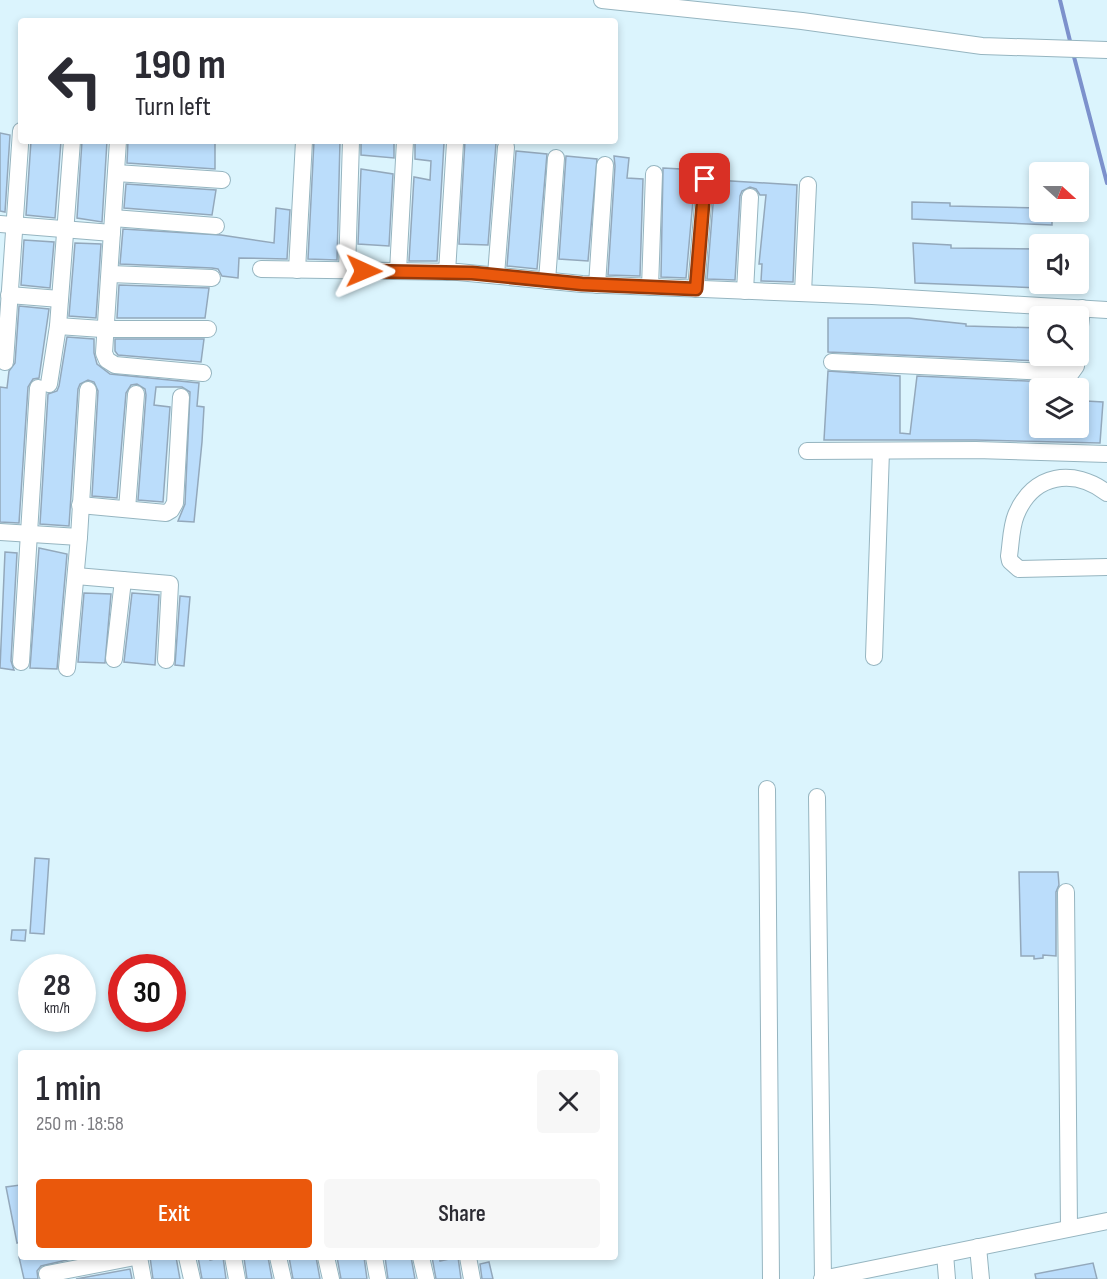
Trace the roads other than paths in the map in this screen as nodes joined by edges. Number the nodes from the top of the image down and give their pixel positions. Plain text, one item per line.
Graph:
1 (602, 0) edge
2 (1107, 50) edge
3 (19, 144) edge
4 (72, 144) edge
5 (118, 144) edge
6 (304, 144) edge
7 (351, 144) edge
8 (405, 144) edge
9 (455, 144) edge
10 (506, 147) dead end
11 (556, 158) dead end
12 (605, 165) dead end
13 (116, 173) junction
14 (654, 174) dead end
15 (705, 179) dead end
16 (222, 180) dead end
17 (808, 184) dead end
18 (750, 197) dead end
19 (7, 224) edge
20 (113, 225) junction
21 (216, 226) dead end
22 (65, 229) junction
23 (261, 269) dead end
24 (297, 270) junction
25 (347, 270) junction
26 (398, 271) junction
27 (447, 272) junction
28 (110, 274) junction
29 (496, 275) junction
30 (212, 278) dead end
31 (547, 281) junction
32 (597, 285) junction
33 (650, 287) junction
34 (696, 289) junction
35 (745, 291) junction
36 (803, 293) junction
37 (9, 295) junction
38 (60, 299) junction
39 (1045, 306) edge
40 (1089, 309) edge
41 (1107, 310) edge
42 (58, 326) junction
43 (108, 328) junction
44 (208, 328) dead end
45 (5, 362) dead end
46 (832, 362) dead end
47 (1076, 366) edge
48 (203, 374) dead end
49 (88, 390) dead end
50 (136, 394) dead end
51 (182, 397) dead end
52 (807, 451) dead end
53 (881, 451) junction
54 (1107, 454) edge
55 (1107, 493) edge
56 (80, 505) junction
57 (127, 509) junction
58 (0, 532) edge
59 (30, 534) junction
60 (79, 537) junction
61 (1107, 567) edge
62 (76, 576) junction
63 (123, 580) junction
64 (874, 657) dead end
65 (114, 659) dead end
66 (166, 660) dead end
67 (21, 662) dead end
68 (67, 668) dead end
69 (767, 789) dead end
70 (817, 797) dead end
71 (1066, 892) dead end
72 (1107, 1221) edge
73 (1069, 1228) junction
74 (978, 1247) junction
75 (945, 1254) junction
76 (124, 1260) edge
77 (138, 1260) edge
78 (189, 1260) edge
79 (234, 1260) edge
80 (279, 1260) edge
81 (327, 1260) edge
82 (375, 1260) edge
83 (422, 1260) edge
84 (469, 1260) edge
85 (93, 1267) edge
86 (46, 1270) edge
87 (143, 1279) edge
88 (192, 1279) edge
89 (237, 1279) edge
90 (283, 1279) edge
91 (331, 1279) edge
92 (378, 1279) edge
93 (426, 1279) edge
94 (472, 1279) edge
95 (771, 1279) edge
96 (822, 1279) edge
97 (947, 1279) edge
98 (981, 1279) edge

1 - 2 street
3 - 19 street
4 - 22 street
5 - 13 street
6 - 24 street
7 - 25 street
8 - 26 street
9 - 27 street
10 - 29 street
11 - 31 street
12 - 32 street
13 - 16 street
13 - 20 street
14 - 33 street
15 - 34 street
17 - 36 street
18 - 35 street
19 - 22 street
19 - 37 street
20 - 21 street
20 - 22 street
20 - 28 street
22 - 38 street
23 - 24 street
24 - 25 street
25 - 26 street
26 - 27 street
27 - 29 street
28 - 30 street
28 - 43 street
29 - 31 street
31 - 32 street
32 - 33 street
33 - 34 street
34 - 35 street
35 - 36 street
36 - 39 street
37 - 38 street
37 - 45 street
38 - 42 street
40 - 41 street
42 - 43 street
42 - 59 street
43 - 44 street
43 - 48 street
46 - 47 street
49 - 56 street
50 - 57 street
51 - 57 street
52 - 53 street
53 - 54 street
53 - 64 street
55 - 61 street
56 - 57 street
56 - 60 street
58 - 59 street
59 - 60 street
59 - 67 street
60 - 62 street
62 - 63 street
62 - 68 street
63 - 65 street
63 - 66 street
69 - 95 street
70 - 96 street
71 - 73 street
72 - 73 street
73 - 74 street
74 - 75 street
74 - 98 street
75 - 96 street
75 - 97 street
76 - 85 street
77 - 87 street
78 - 88 street
79 - 89 street
80 - 90 street
81 - 91 street
82 - 92 street
83 - 93 street
84 - 94 street
85 - 86 street

